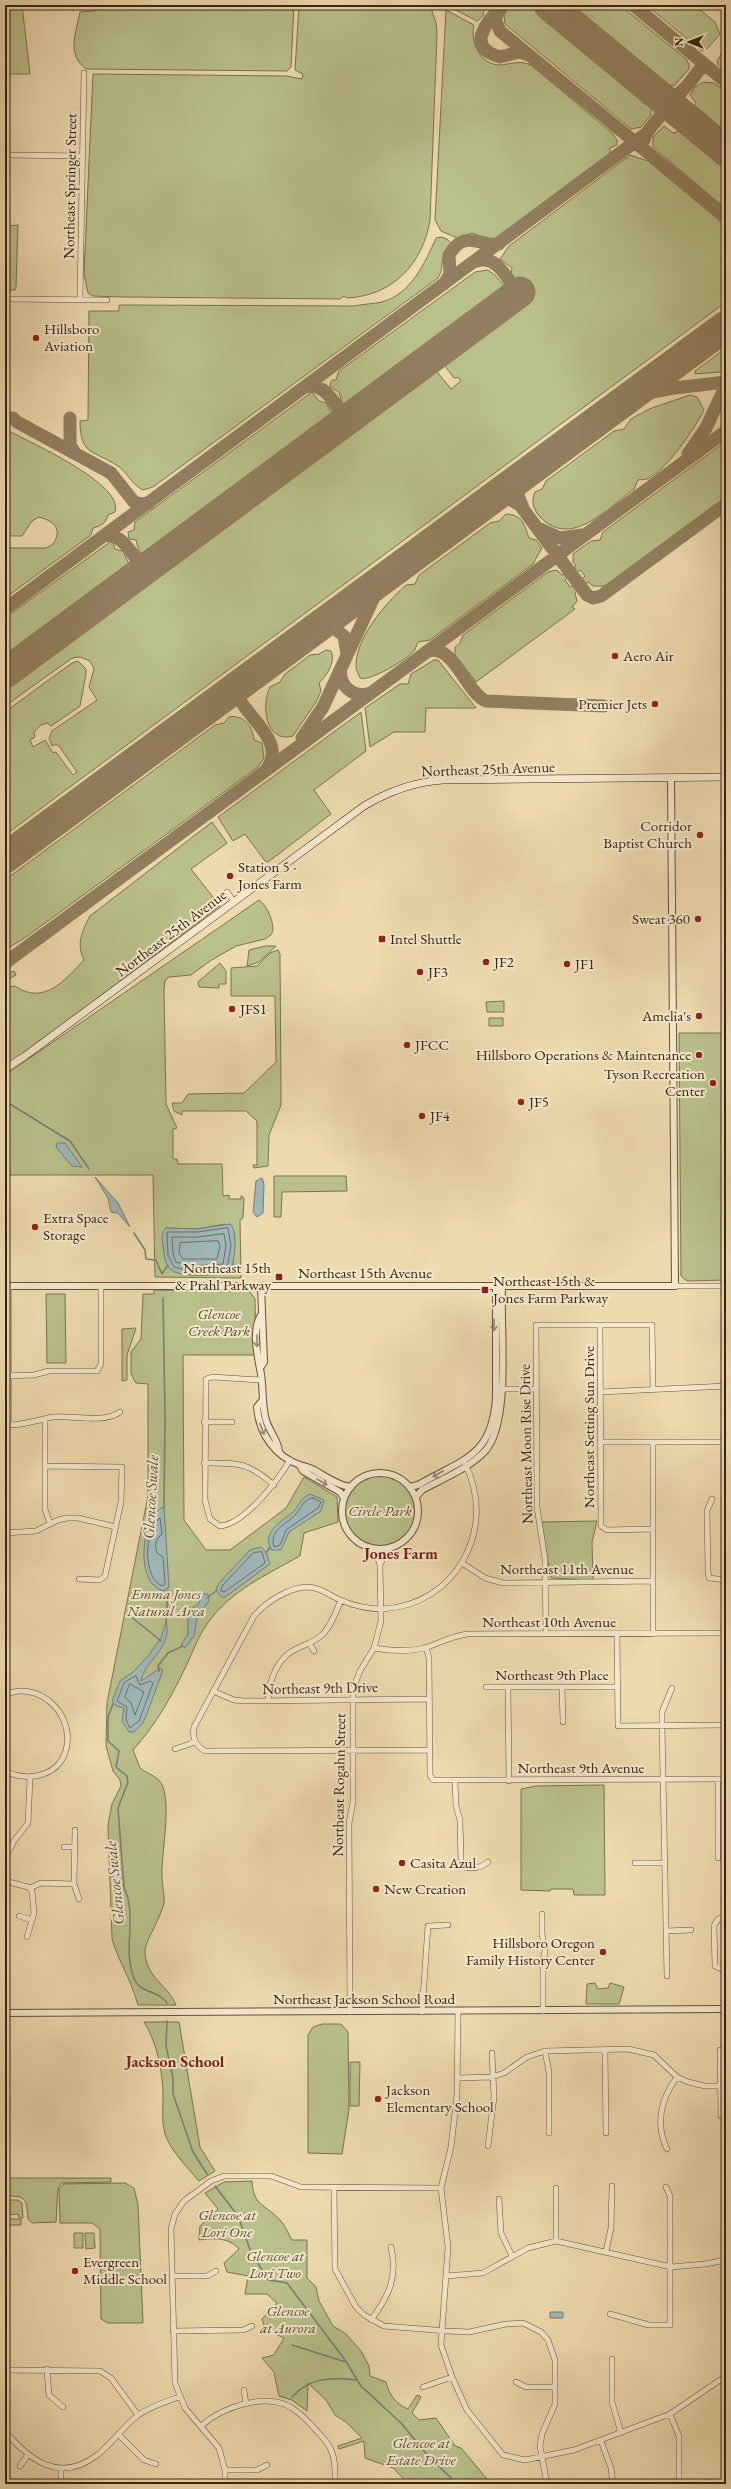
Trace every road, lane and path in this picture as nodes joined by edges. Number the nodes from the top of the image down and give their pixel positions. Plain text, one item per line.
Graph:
1 (84, 72) dead end
2 (5, 155) edge
3 (82, 156) junction
4 (5, 299) edge
5 (80, 299) junction
6 (107, 300) dead end
7 (726, 777) edge
8 (671, 778) junction
9 (227, 892) dead end
10 (234, 902) junction
11 (5, 1069) edge
12 (7, 1286) edge
13 (101, 1286) junction
14 (261, 1286) junction
15 (499, 1286) junction
16 (675, 1286) junction
17 (726, 1286) edge
18 (600, 1325) junction
19 (7, 1376) edge
20 (261, 1380) junction
21 (726, 1386) edge
22 (502, 1389) junction
23 (536, 1389) junction
24 (653, 1389) junction
25 (601, 1392) junction
26 (120, 1412) dead end
27 (45, 1420) junction
28 (204, 1422) junction
29 (232, 1422) dead end
30 (7, 1425) edge
31 (601, 1442) junction
32 (653, 1442) junction
33 (726, 1442) edge
34 (290, 1460) junction
35 (204, 1463) junction
36 (465, 1463) junction
37 (45, 1466) junction
38 (300, 1466) junction
39 (274, 1485) junction
40 (351, 1486) junction
41 (410, 1487) junction
42 (416, 1497) junction
43 (344, 1498) junction
44 (712, 1499) dead end
45 (50, 1524) junction
46 (116, 1527) junction
47 (653, 1529) junction
48 (5, 1533) edge
49 (375, 1549) junction
50 (387, 1549) junction
51 (462, 1563) junction
52 (380, 1565) junction
53 (79, 1579) dead end
54 (726, 1580) edge
55 (653, 1581) junction
56 (546, 1582) junction
57 (341, 1600) junction
58 (381, 1609) junction
59 (726, 1633) edge
60 (546, 1634) junction
61 (617, 1634) junction
62 (653, 1634) junction
63 (310, 1644) junction
64 (426, 1647) junction
65 (374, 1648) junction
66 (314, 1651) dead end
67 (486, 1687) dead end
68 (508, 1687) junction
69 (562, 1687) junction
70 (618, 1687) junction
71 (672, 1688) dead end
72 (213, 1690) junction
73 (5, 1695) edge
74 (429, 1699) junction
75 (352, 1700) junction
76 (268, 1701) junction
77 (562, 1722) dead end
78 (726, 1725) edge
79 (662, 1726) junction
80 (195, 1742) junction
81 (175, 1749) dead end
82 (352, 1750) junction
83 (429, 1750) junction
84 (5, 1771) edge
85 (30, 1778) junction
86 (718, 1779) junction
87 (726, 1779) edge
88 (662, 1780) junction
89 (455, 1781) junction
90 (509, 1781) junction
91 (75, 1830) dead end
92 (64, 1847) dead end
93 (75, 1847) junction
94 (718, 1858) dead end
95 (5, 1859) edge
96 (488, 1862) dead end
97 (635, 1863) dead end
98 (664, 1863) junction
99 (5, 1881) edge
100 (74, 1884) junction
101 (33, 1887) junction
102 (79, 1899) dead end
103 (542, 1914) dead end
104 (20, 1916) dead end
105 (726, 1917) edge
106 (32, 1920) junction
107 (448, 1925) dead end
108 (691, 1930) dead end
109 (666, 1931) junction
110 (26, 1937) dead end
111 (726, 1971) edge
112 (666, 1976) dead end
113 (543, 2011) junction
114 (725, 2011) edge
115 (350, 2012) junction
116 (422, 2012) junction
117 (458, 2012) junction
118 (5, 2013) edge
119 (605, 2050) junction
120 (720, 2050) dead end
121 (545, 2051) junction
122 (492, 2053) dead end
123 (492, 2077) junction
124 (677, 2077) junction
125 (458, 2078) junction
126 (720, 2086) junction
127 (726, 2086) edge
128 (721, 2116) dead end
129 (549, 2133) dead end
130 (606, 2133) dead end
131 (488, 2146) dead end
132 (667, 2149) dead end
133 (612, 2186) dead end
134 (666, 2187) dead end
135 (334, 2188) junction
136 (441, 2188) junction
137 (556, 2188) dead end
138 (499, 2199) dead end
139 (556, 2241) junction
140 (391, 2247) dead end
141 (606, 2252) junction
142 (512, 2256) junction
143 (726, 2260) edge
144 (671, 2267) junction
145 (216, 2271) dead end
146 (172, 2276) junction
147 (446, 2276) junction
148 (610, 2314) dead end
149 (371, 2320) junction
150 (252, 2326) dead end
151 (173, 2331) junction
152 (442, 2331) junction
153 (612, 2358) dead end
154 (47, 2369) junction
155 (5, 2370) edge
156 (726, 2376) edge
157 (452, 2377) junction
158 (516, 2382) dead end
159 (423, 2387) dead end
160 (555, 2387) junction
161 (244, 2390) dead end
162 (179, 2397) junction
163 (246, 2404) junction
164 (62, 2407) dead end
165 (670, 2414) junction
166 (138, 2415) junction
167 (201, 2426) junction
168 (5, 2431) edge
169 (621, 2433) junction
170 (118, 2434) junction
171 (601, 2441) junction
172 (28, 2456) junction
173 (541, 2458) junction
174 (156, 2464) dead end
175 (267, 2464) dead end
176 (20, 2466) dead end
177 (61, 2468) junction
178 (225, 2470) junction
179 (61, 2484) edge
180 (225, 2484) edge
181 (335, 2484) edge
182 (547, 2484) edge
183 (613, 2484) edge
184 (679, 2484) edge

1 - 3 street, Northeast Springer Street
2 - 3 street
3 - 5 street, Northeast Springer Street
4 - 5 street
5 - 6 street
7 - 8 main road, Northeast 25th Avenue
8 - 10 main road, Northeast 25th Avenue
8 - 16 street
9 - 10 street
10 - 11 main road, Northeast 25th Avenue
12 - 13 street, Northeast 15th Avenue
12 - 19 street
13 - 14 street, Northeast 15th Avenue
13 - 19 street
14 - 15 street, Northeast 15th Avenue
14 - 20 street
15 - 16 street, Northeast 15th Avenue
15 - 22 street
15 -> 36 street
16 - 17 street, Northeast 15th Avenue
18 - 23 street, Northeast Moon Rise Drive
18 - 24 street
18 - 25 street, Northeast Setting Sun Drive
19 - 30 street
20 - 28 street
20 - 34 street
21 - 24 street
22 - 23 street
22 - 36 street
23 - 56 street, Northeast Moon Rise Drive
24 - 25 street
25 - 31 street, Northeast Setting Sun Drive
26 - 27 street
27 - 30 street
27 - 37 street
28 - 29 street
28 - 35 street
31 - 32 street
31 - 47 street, Northeast Setting Sun Drive
32 - 33 street
32 - 47 street
34 - 38 street
34 - 39 street
35 - 39 street
35 - 39 street
36 -> 41 street
36 - 42 street
36 - 51 street
37 - 45 street
37 - 46 street
38 - 40 street
38 -> 43 street
40 - 41 street
40 - 43 street
41 - 42 street
42 - 50 street
43 - 49 street
44 - 54 street
45 - 46 street
45 - 48 street
46 - 53 street
47 - 55 street
49 - 50 street
49 - 52 street, Northeast Rogahn Street
50 - 52 street, Northeast Rogahn Street
51 - 56 street, Northeast 11th Avenue
51 - 58 street
52 - 58 street, Northeast Rogahn Street
55 - 56 street, Northeast 11th Avenue
55 - 62 street
56 - 60 street, Northeast Moon Rise Drive
57 - 58 street
57 - 63 street
57 - 72 street
58 - 65 street, Northeast Rogahn Street
59 - 62 street, Northeast 10th Avenue
60 - 61 street, Northeast 10th Avenue
60 - 64 street, Northeast 10th Avenue
61 - 62 street, Northeast 10th Avenue
61 - 70 street
63 - 66 street
63 - 76 street
64 - 65 street, Northeast 10th Avenue
64 - 74 street
65 - 75 street, Northeast Rogahn Street
67 - 68 street, Northeast 9th Place
68 - 69 street, Northeast 9th Place
68 - 90 street
69 - 70 street, Northeast 9th Place
69 - 77 street
70 - 79 street
71 - 79 street
72 - 76 street, Northeast 9th Drive
72 - 80 street
73 - 85 street
74 - 75 street, Northeast 9th Drive
74 - 83 street
75 - 76 street, Northeast 9th Drive
75 - 82 street, Northeast Rogahn Street
78 - 79 street
79 - 88 street
80 - 81 street
80 - 82 street
82 - 83 street
82 - 115 street, Northeast Rogahn Street
83 - 89 street, Northeast 9th Avenue
84 - 85 street
85 - 95 street
86 - 87 street, Northeast 9th Avenue
86 - 88 street, Northeast 9th Avenue
86 - 94 street
88 - 90 street, Northeast 9th Avenue
88 - 98 street
89 - 90 street, Northeast 9th Avenue
89 - 96 street
91 - 93 street
92 - 93 street
93 - 100 street
97 - 98 street
98 - 109 street
99 - 101 street
100 - 101 street
100 - 102 street
101 - 106 street
103 - 113 street
104 - 106 street
105 - 111 street
106 - 110 street
107 - 116 street
108 - 109 street
109 - 112 street
113 - 114 street, Northeast Jackson School Road
113 - 117 street, Northeast Jackson School Road
115 - 116 street, Northeast Jackson School Road
115 - 118 street, Northeast Jackson School Road
116 - 117 street, Northeast Jackson School Road
117 - 125 street
119 - 121 street
119 - 124 street
119 - 130 street
120 - 126 street
121 - 123 street
121 - 129 street
122 - 123 street
123 - 125 street
123 - 131 street
124 - 126 street
124 - 132 street
125 - 136 street
126 - 127 street
126 - 128 street
133 - 141 street
134 - 144 street
135 - 136 street
135 - 146 street
135 - 149 street
136 - 147 street
137 - 139 street
138 - 142 street
139 - 141 street
139 - 142 street
140 - 149 street
141 - 144 street
142 - 147 street
143 - 144 street
144 - 148 street
145 - 146 street
146 - 151 street
147 - 152 street
149 - 152 street
150 - 151 street
151 - 162 street
152 - 157 street
152 - 160 street
153 - 169 street
154 - 155 street
154 - 164 street
154 - 166 street
156 - 165 street
157 - 159 street
157 - 173 street
158 - 160 street
160 - 173 street
161 - 163 street
162 - 166 street
162 - 167 street
163 - 167 street
163 - 181 street
165 - 169 street
165 - 184 street
166 - 170 street
167 - 178 street
168 - 172 street
169 - 171 street
170 - 174 street
170 - 177 street
171 - 173 street
171 - 183 street
172 - 176 street
172 - 177 street
173 - 182 street
175 - 178 street
177 - 179 street
178 - 180 street

